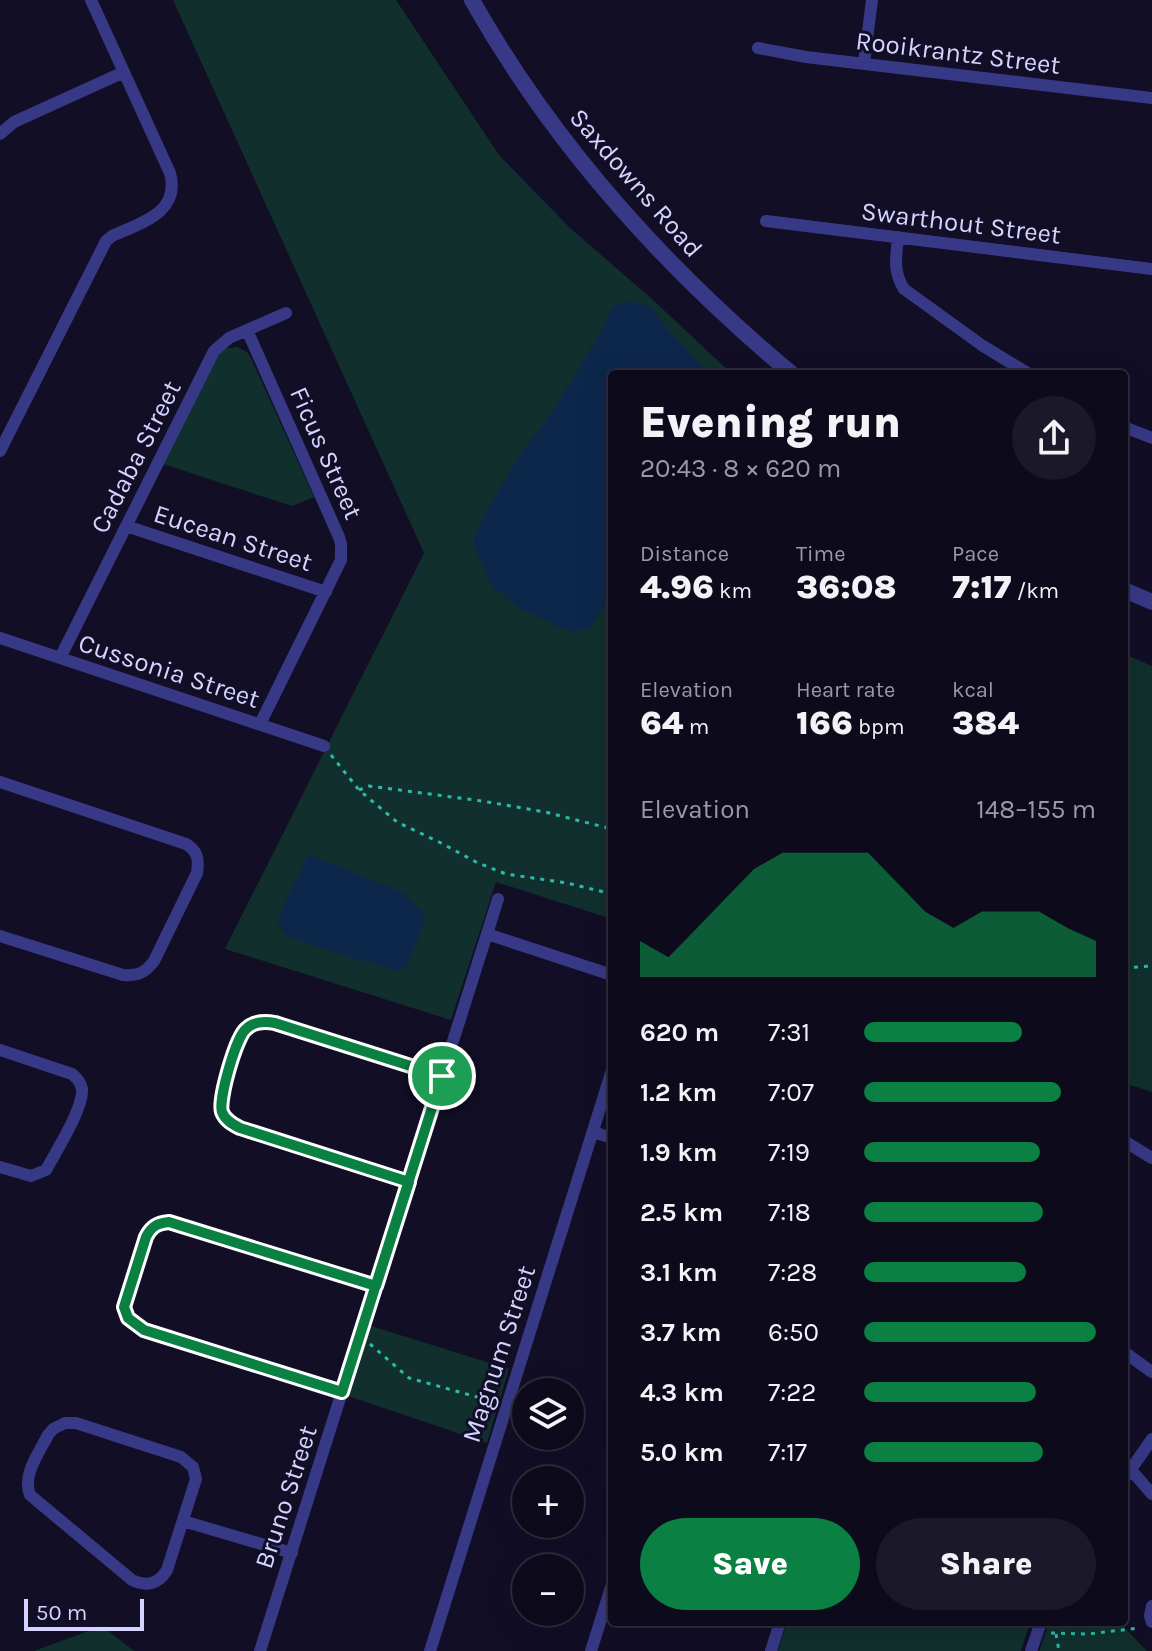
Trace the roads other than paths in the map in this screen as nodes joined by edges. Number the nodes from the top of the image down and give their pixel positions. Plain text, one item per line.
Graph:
1 (91, 0) edge
2 (472, 0) edge
3 (872, 0) edge
4 (758, 48) dead end
5 (864, 63) junction
6 (124, 72) junction
7 (1152, 98) edge
8 (0, 134) edge
9 (766, 221) dead end
10 (898, 237) junction
11 (1152, 269) edge
12 (286, 313) dead end
13 (247, 330) junction
14 (787, 370) edge
15 (1022, 370) edge
16 (1128, 429) edge
17 (1152, 438) edge
18 (0, 451) edge
19 (126, 526) junction
20 (326, 592) junction
21 (1128, 592) edge
22 (1152, 602) edge
23 (0, 638) edge
24 (60, 658) junction
25 (260, 724) junction
26 (324, 746) road end
27 (0, 782) edge
28 (498, 899) dead end
29 (487, 934) junction
30 (0, 936) edge
31 (608, 974) edge
32 (0, 1050) edge
33 (442, 1076) junction
34 (608, 1083) edge
35 (593, 1132) junction
36 (608, 1137) edge
37 (1128, 1143) edge
38 (1152, 1158) edge
39 (0, 1167) edge
40 (409, 1182) junction
41 (376, 1286) junction
42 (1128, 1355) edge
43 (1152, 1372) edge
44 (342, 1392) junction
45 (1152, 1439) edge
46 (1128, 1474) edge
47 (1128, 1476) edge
48 (1152, 1494) edge
49 (183, 1521) junction
50 (292, 1553) junction
51 (608, 1597) edge
52 (1152, 1606) edge
53 (1147, 1625) edge
54 (779, 1626) edge
55 (1044, 1627) edge
56 (260, 1651) edge
57 (430, 1651) edge
58 (591, 1651) edge
59 (771, 1651) edge
60 (1031, 1651) edge

1 - 6 street
2 - 14 street, Saxdowns Road
3 - 5 street
4 - 5 street, Rooikrantz Street
5 - 7 street, Rooikrantz Street
6 - 8 street
6 - 18 street
9 - 10 street, Swarthout Street
10 - 11 street, Swarthout Street
10 - 15 street
12 - 13 street, Cadaba Street
13 - 19 street, Cadaba Street
13 - 20 street, Ficus Street
16 - 17 street
19 - 20 street, Eucean Street
19 - 24 street, Cadaba Street
20 - 25 street, Ficus Street
21 - 22 street
23 - 24 street, Cussonia Street
24 - 25 street, Cussonia Street
25 - 26 street, Cussonia Street
27 - 30 street
28 - 29 street, Bruno Street
29 - 31 street
29 - 33 street, Bruno Street
32 - 39 street
33 - 40 street, Bruno Street
33 - 40 street
34 - 35 street, Magnum Street
35 - 36 street
35 - 57 street, Magnum Street
37 - 38 street
40 - 41 street, Bruno Street
41 - 44 street, Bruno Street
41 - 44 street
42 - 43 street
44 - 50 street, Bruno Street
45 - 46 street
47 - 48 street
49 - 49 street
49 - 50 street
50 - 56 street, Bruno Street
51 - 58 street
52 - 53 street
54 - 59 street
55 - 60 street

